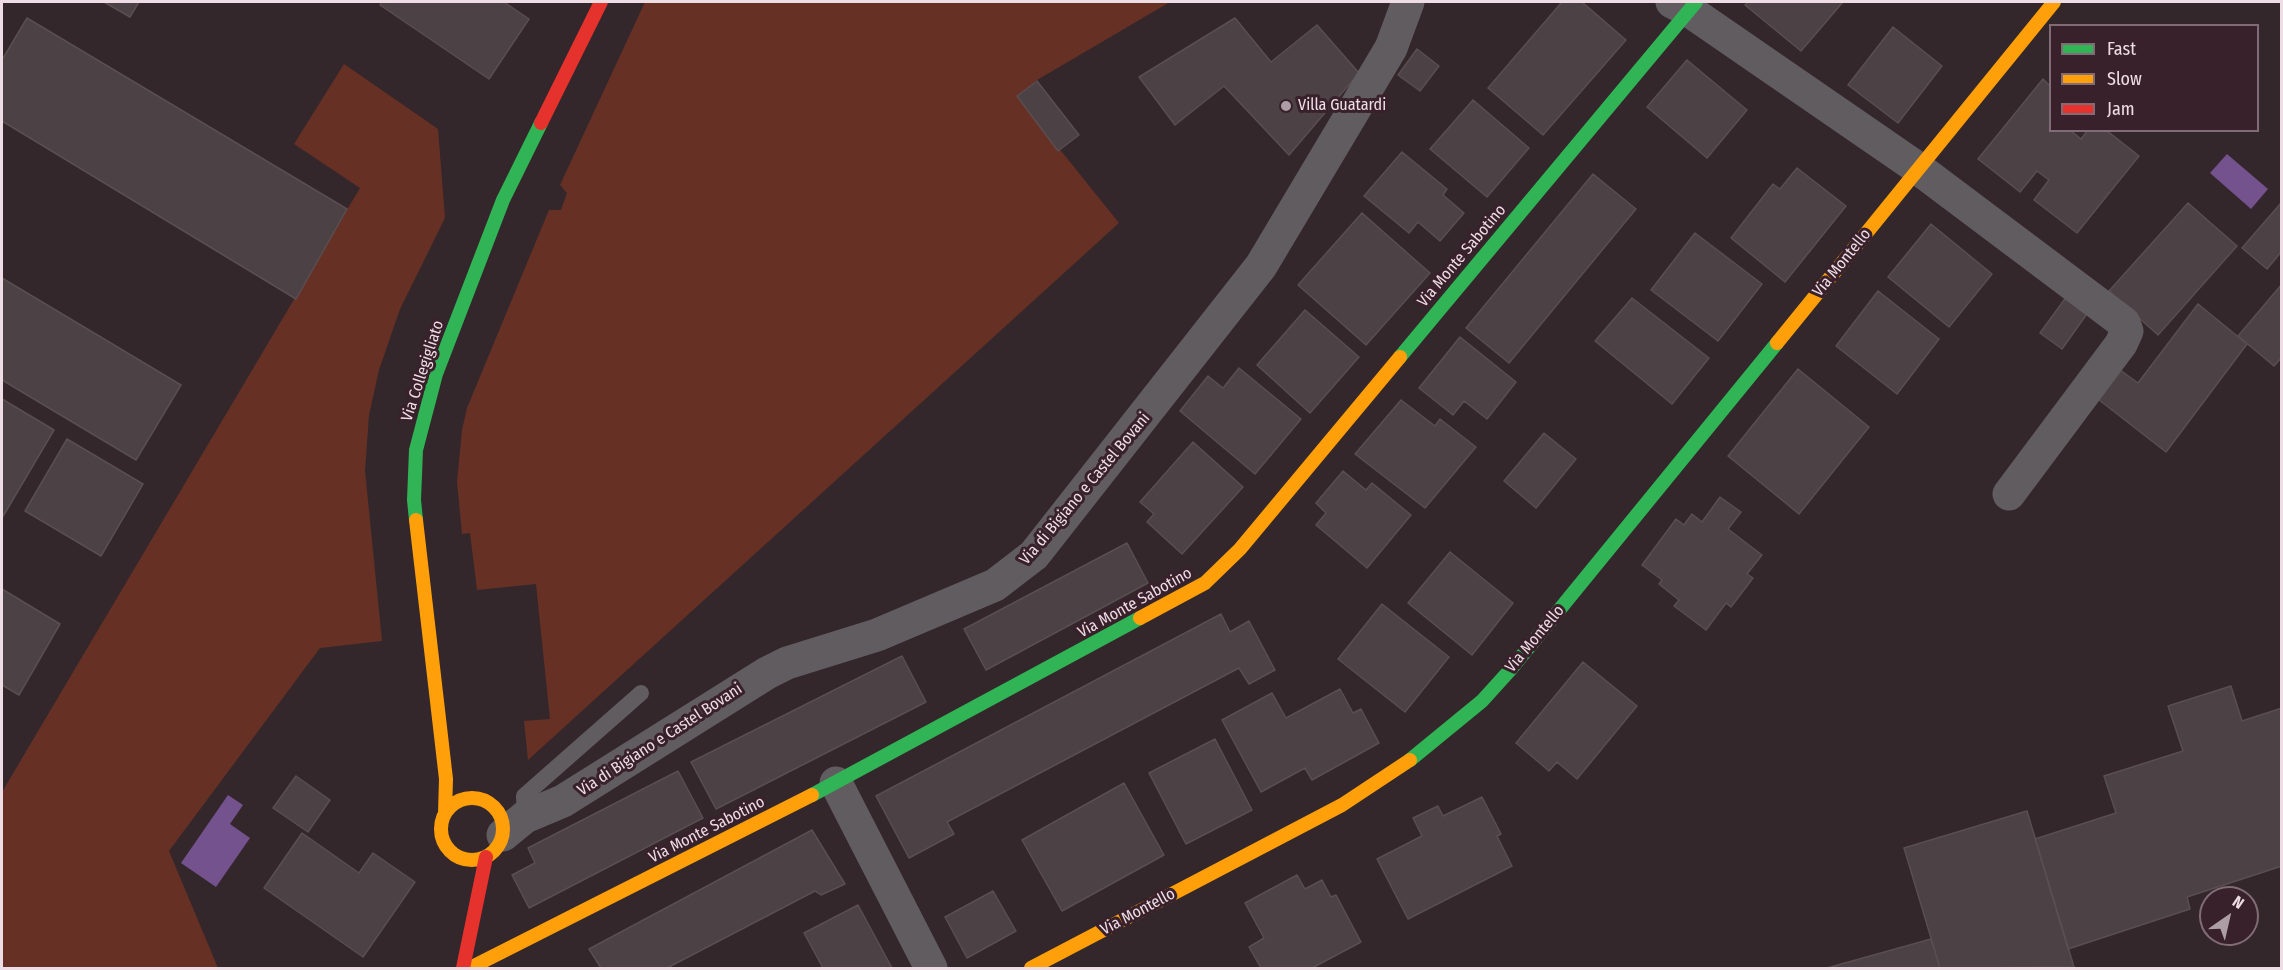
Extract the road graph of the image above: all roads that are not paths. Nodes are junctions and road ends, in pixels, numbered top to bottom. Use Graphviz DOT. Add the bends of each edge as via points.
graph roads {
  1 [pos="601,2"];
  2 [pos="1408,2"];
  3 [pos="2055,2"];
  4 [pos="1685,4"];
  5 [pos="1919,169"];
  6 [pos="2009,494"];
  7 [pos="641,693"];
  8 [pos="446,779"];
  9 [pos="836,783"];
  10 [pos="460,800"];
  11 [pos="445,813"];
  12 [pos="504,832"];
  13 [pos="463,969"];
  14 [pos="470,969"];
  15 [pos="931,969"];
  16 [pos="1031,969"];
  1 -- 8 [label="street, Via Collegigliato" via="502,200 436,374 416,450 414,500"];
  2 -- 12 [label="street, Via di Bigiano e Castel Bovani" via="1391,48 1261,266 1034,555 995,585 877,635 766,673 563,801"];
  3 -- 5 [label="street, Via Montello"];
  4 -- 5 [label="street"];
  4 -- 9 [label="street, Via Monte Sabotino" via="1220,569 1189,594"];
  5 -- 6 [label="street" via="2127,327 2121,344"];
  5 -- 16 [label="street, Via Montello" via="1511,669 1465,716 1408,762 1342,805"];
  7 -- 12 [label="lane" via="524,796"];
  8 -- 10 [label="street, Via Collegigliato"];
  8 -- 11 [label="street, Via Collegigliato"];
  9 -- 14 [label="street, Via Monte Sabotino"];
  9 -- 15 [label="street"];
  10 -- 11 [label="street"];
  10 -- 12 [label="street" via="480,799 496,809"];
  11 -- 12 [label="street" via="441,837 458,863 472,861"];
  12 -- 13 [label="street"];
}
